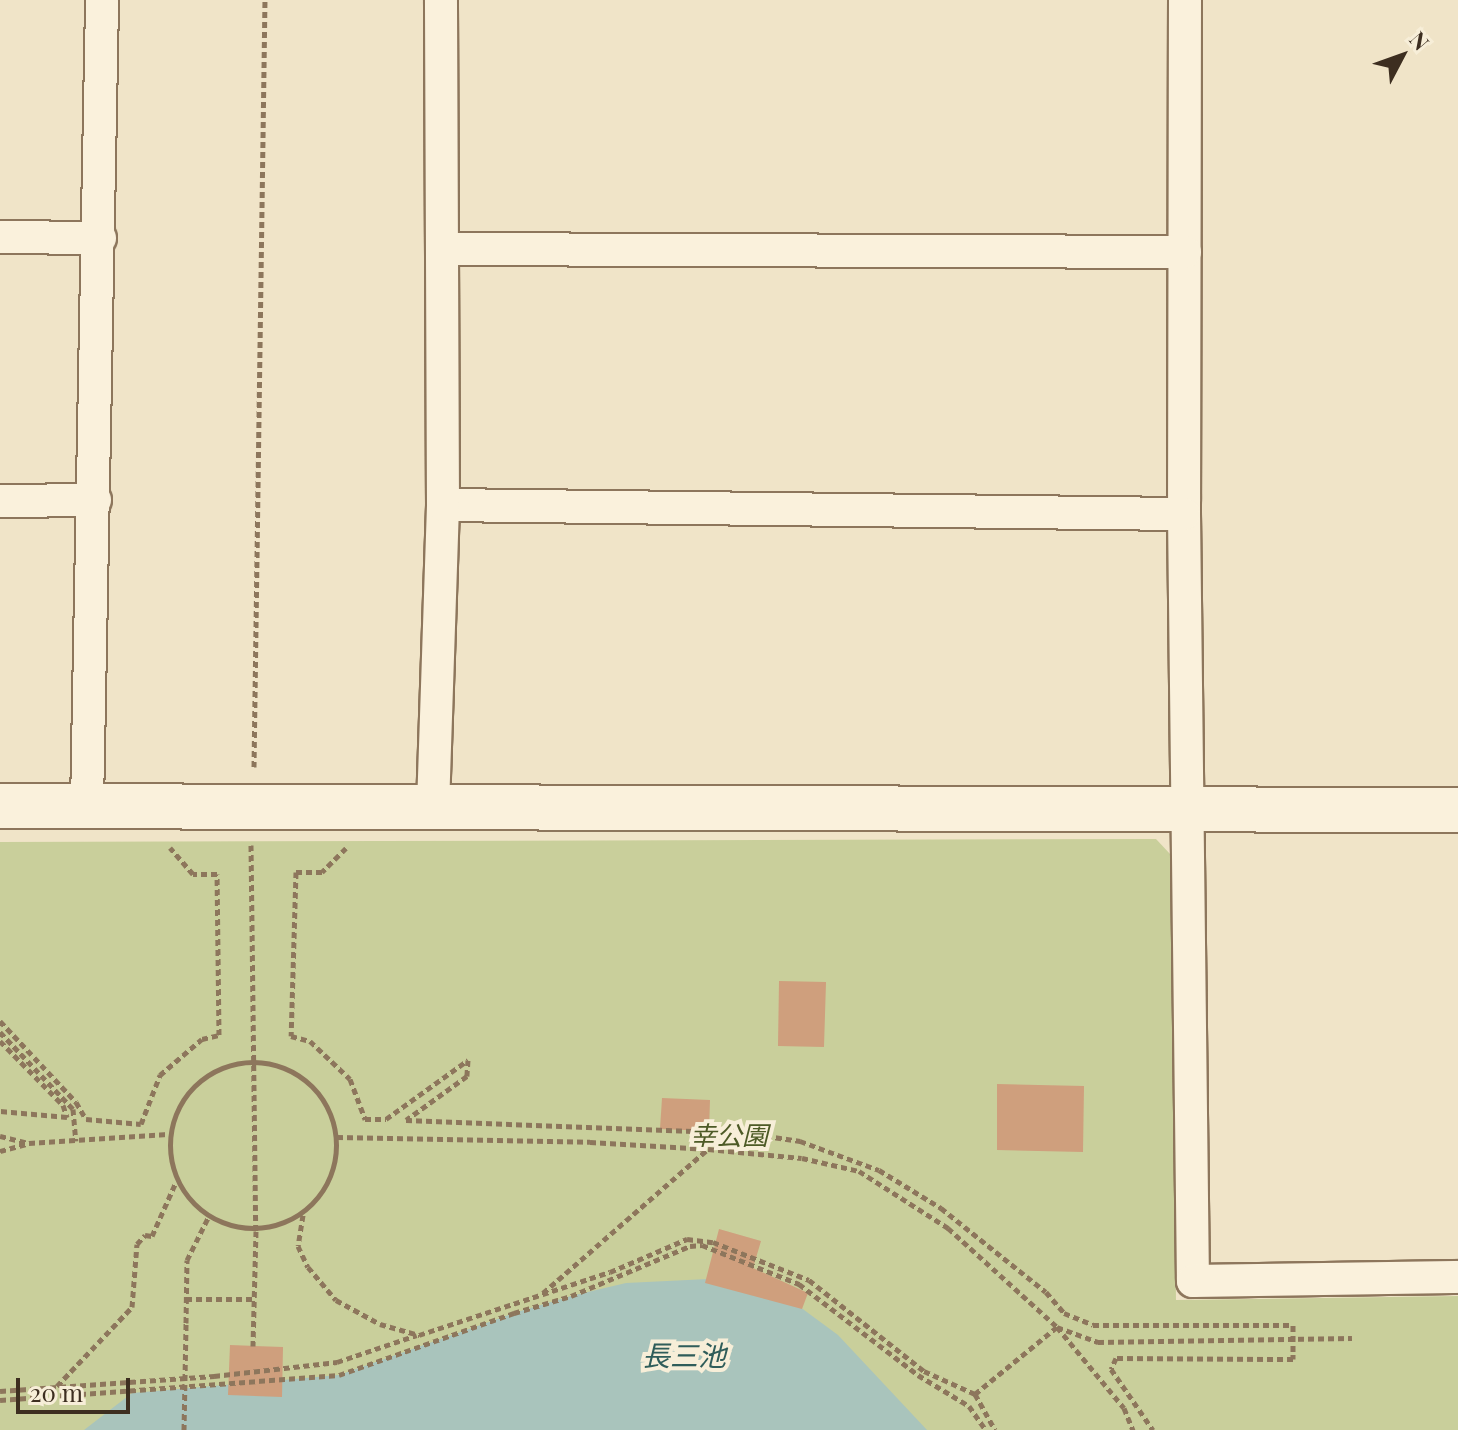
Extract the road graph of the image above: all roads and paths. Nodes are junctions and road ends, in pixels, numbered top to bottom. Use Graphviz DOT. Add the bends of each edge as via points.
graph roads {
  1 [pos="102,0"];
  2 [pos="265,0"];
  3 [pos="441,0"];
  4 [pos="1185,0"];
  5 [pos="0,237"];
  6 [pos="100,238"];
  7 [pos="442,249"];
  8 [pos="1185,252"];
  9 [pos="95,500"];
  10 [pos="0,501"];
  11 [pos="443,505"];
  12 [pos="1184,514"];
  13 [pos="0,806"];
  14 [pos="87,806"];
  15 [pos="433,807"];
  16 [pos="1190,808"];
  17 [pos="1458,810"];
  18 [pos="252,831"];
  19 [pos="338,841"];
  20 [pos="181,843"];
  21 [pos="0,1021"];
  22 [pos="0,1032"];
  23 [pos="0,1041"];
  24 [pos="254,1060"];
  25 [pos="0,1111"];
  26 [pos="168,1134"];
  27 [pos="0,1136"];
  28 [pos="337,1137"];
  29 [pos="76,1141"];
  30 [pos="29,1143"];
  31 [pos="708,1149"];
  32 [pos="0,1151"];
  33 [pos="176,1182"];
  34 [pos="303,1215"];
  35 [pos="208,1218"];
  36 [pos="256,1231"];
  37 [pos="1458,1277"];
  38 [pos="541,1295"];
  39 [pos="186,1299"];
  40 [pos="255,1299"];
  41 [pos="1057,1327"];
  42 [pos="419,1335"];
  43 [pos="1352,1338"];
  44 [pos="253,1346"];
  45 [pos="56,1387"];
  46 [pos="0,1391"];
  47 [pos="975,1394"];
  48 [pos="0,1400"];
  49 [pos="184,1430"];
  50 [pos="986,1430"];
  51 [pos="995,1430"];
  52 [pos="1133,1430"];
  53 [pos="1153,1430"];
  1 -- 6 [label="street"];
  2 -- 18 [label="path"];
  3 -- 7 [label="street"];
  4 -- 8 [label="street"];
  5 -- 6 [label="street"];
  6 -- 9 [label="street"];
  7 -- 8 [label="street"];
  7 -- 11 [label="street"];
  8 -- 12 [label="street"];
  9 -- 10 [label="street"];
  9 -- 14 [label="street"];
  11 -- 12 [label="street"];
  11 -- 15 [label="street"];
  12 -- 16 [label="street"];
  13 -- 14 [label="street"];
  14 -- 18 [label="street"];
  15 -- 16 [label="street"];
  15 -- 18 [label="street"];
  16 -- 17 [label="street"];
  16 -- 37 [label="street" via="1193,1281"];
  18 -- 24 [label="path"];
  19 -- 53 [label="path" via="354,840 322,872 296,872 291,1036 310,1041 350,1079 365,1119 386,1119 468,1060 467,1076 406,1120 746,1133 800,1141 879,1170 941,1208 1046,1292 1064,1313 1093,1325 1293,1325 1293,1359 1116,1358 1111,1369"];
  20 -- 21 [label="path" via="165,843 193,874 217,874 219,1035 202,1039 160,1075 141,1124 86,1119"];
  22 -- 29 [label="path" via="73,1109"];
  23 -- 25 [label="path" via="63,1105 67,1117"];
  24 -- 26 [label="path" via="214,1069 183,1096"];
  24 -- 28 [label="path" via="293,1071 324,1098"];
  24 -- 36 [label="path"];
  26 -- 29 [label="path"];
  26 -- 33 [label="path"];
  27 -- 30 [label="path"];
  28 -- 31 [label="path"];
  28 -- 34 [label="path" via="330,1181"];
  29 -- 30 [label="path"];
  30 -- 32 [label="path"];
  31 -- 38 [label="path"];
  31 -- 41 [label="path" via="802,1158 859,1171 948,1228"];
  33 -- 35 [label="path"];
  33 -- 45 [label="path" via="152,1236 145,1235 137,1244 132,1307"];
  34 -- 36 [label="path"];
  34 -- 42 [label="path" via="298,1246 336,1300 380,1324"];
  35 -- 36 [label="path"];
  35 -- 39 [label="path" via="187,1260"];
  36 -- 40 [label="path"];
  38 -- 42 [label="path"];
  38 -- 47 [label="path" via="687,1239 713,1242 809,1280 924,1371"];
  39 -- 40 [label="path"];
  39 -- 49 [label="path, bridge"];
  40 -- 44 [label="path"];
  41 -- 43 [label="path" via="1098,1342"];
  41 -- 47 [label="path"];
  41 -- 52 [label="path" via="1124,1408"];
  42 -- 45 [label="path" via="337,1362"];
  45 -- 46 [label="path"];
  47 -- 51 [label="path"];
  48 -- 50 [label="path" via="339,1375 702,1245 799,1284 918,1375 969,1406"];
}
